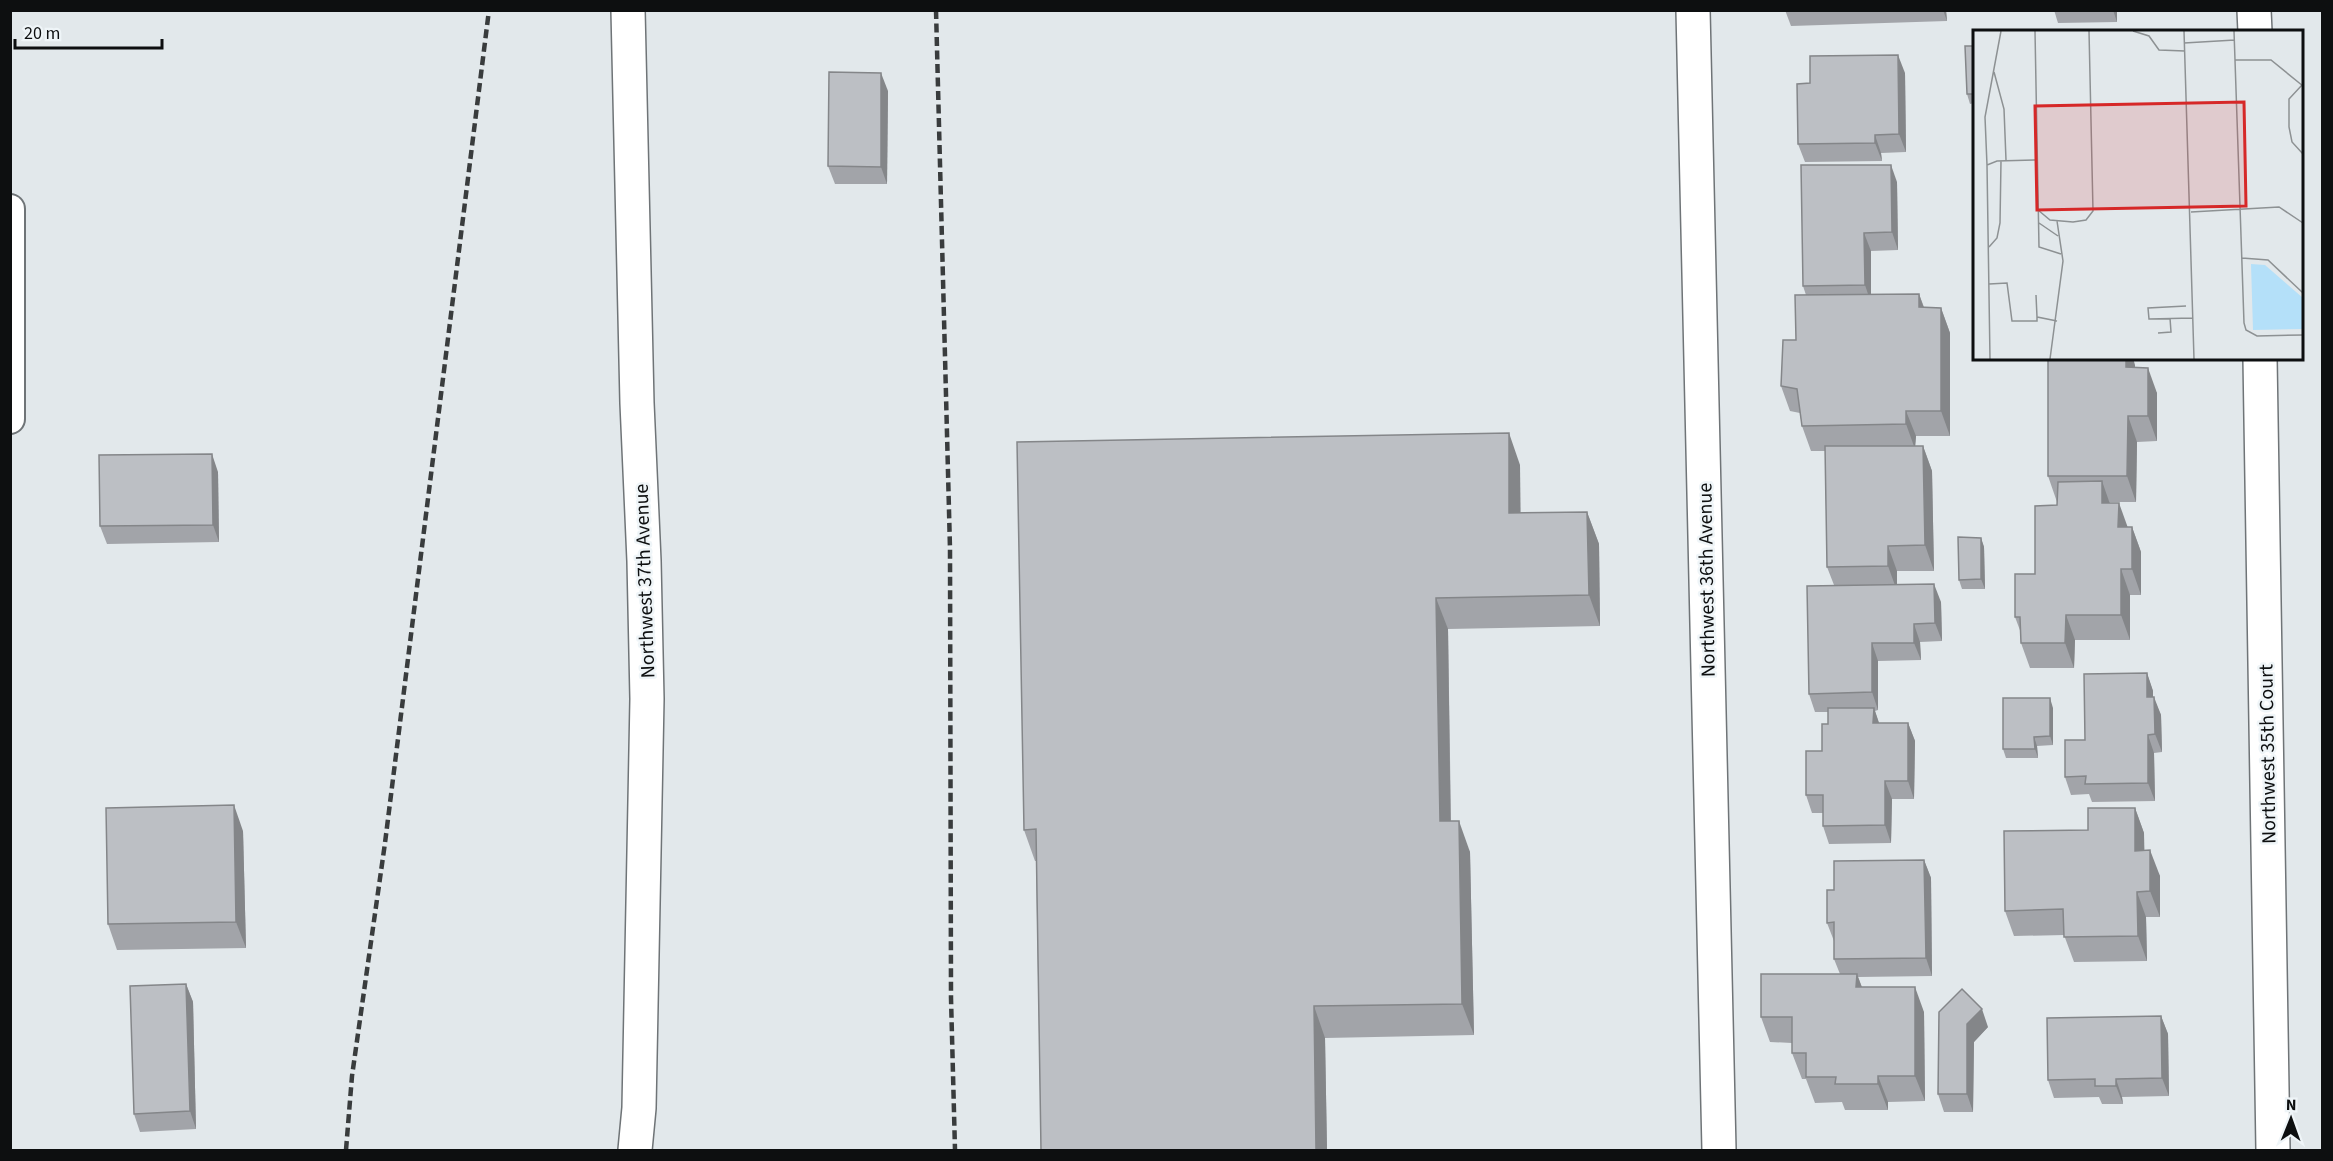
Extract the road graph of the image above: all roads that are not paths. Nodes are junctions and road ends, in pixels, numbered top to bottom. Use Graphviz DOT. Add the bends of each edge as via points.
graph roads {
  1 [pos="628,10"];
  2 [pos="1693,10"];
  3 [pos="2254,10"];
  4 [pos="2254,30"];
  5 [pos="10,209"];
  6 [pos="2260,360"];
  7 [pos="10,419"];
  8 [pos="635,1150"];
  9 [pos="1719,1150"];
  10 [pos="2273,1150"];
  1 -- 8 [label="street, Northwest 37th Avenue" via="647,699"];
  2 -- 9 [label="street, Northwest 36th Avenue"];
  3 -- 4 [label="street"];
  5 -- 7 [label="lane"];
  6 -- 10 [label="street, Northwest 35th Court"];
}
